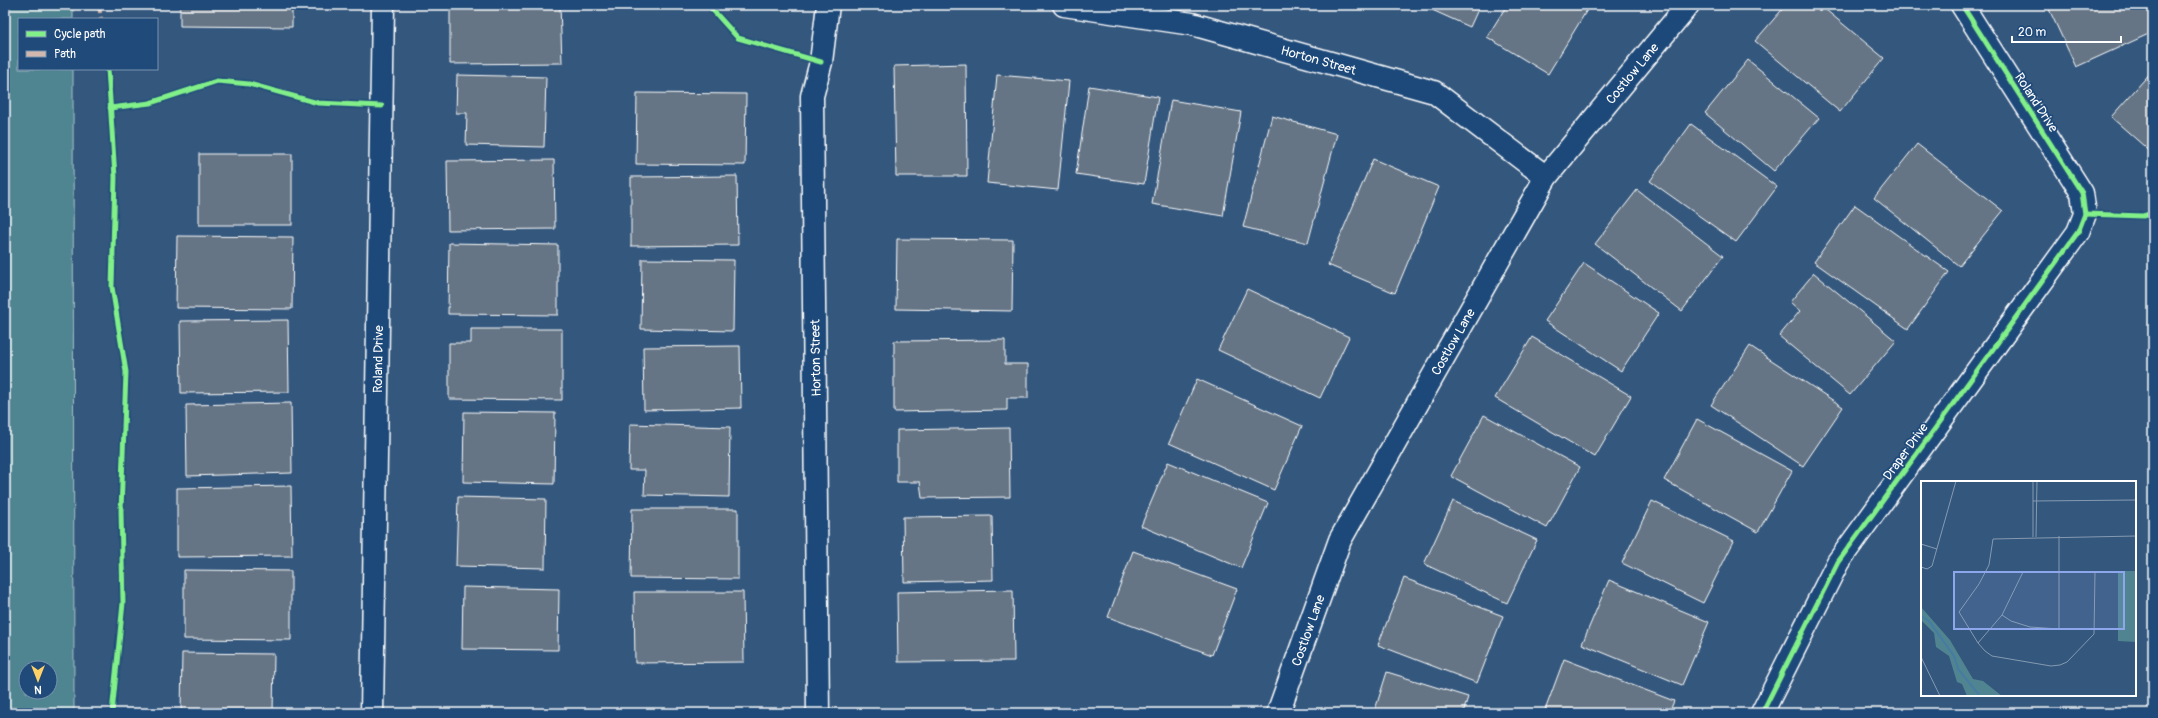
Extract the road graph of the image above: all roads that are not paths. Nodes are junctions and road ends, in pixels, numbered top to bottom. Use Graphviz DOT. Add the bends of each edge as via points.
graph roads {
  1 [pos="383,5"];
  2 [pos="828,5"];
  3 [pos="1064,5"];
  4 [pos="1688,5"];
  5 [pos="1962,5"];
  6 [pos="1546,177"];
  7 [pos="2085,214"];
  8 [pos="372,713"];
  9 [pos="818,713"];
  10 [pos="1278,713"];
  11 [pos="1762,713"];
  1 -- 8 [label="street, Roland Drive"];
  2 -- 9 [label="street, Horton Street" via="821,62 812,96"];
  3 -- 6 [label="street, Horton Street" via="1192,24 1434,92"];
  4 -- 6 [label="street, Costlow Lane"];
  5 -- 7 [label="street, Roland Drive" via="2082,193"];
  6 -- 10 [label="street, Costlow Lane" via="1340,540"];
  7 -- 11 [label="street, Draper Drive" via="2078,232 1838,562"];
}
